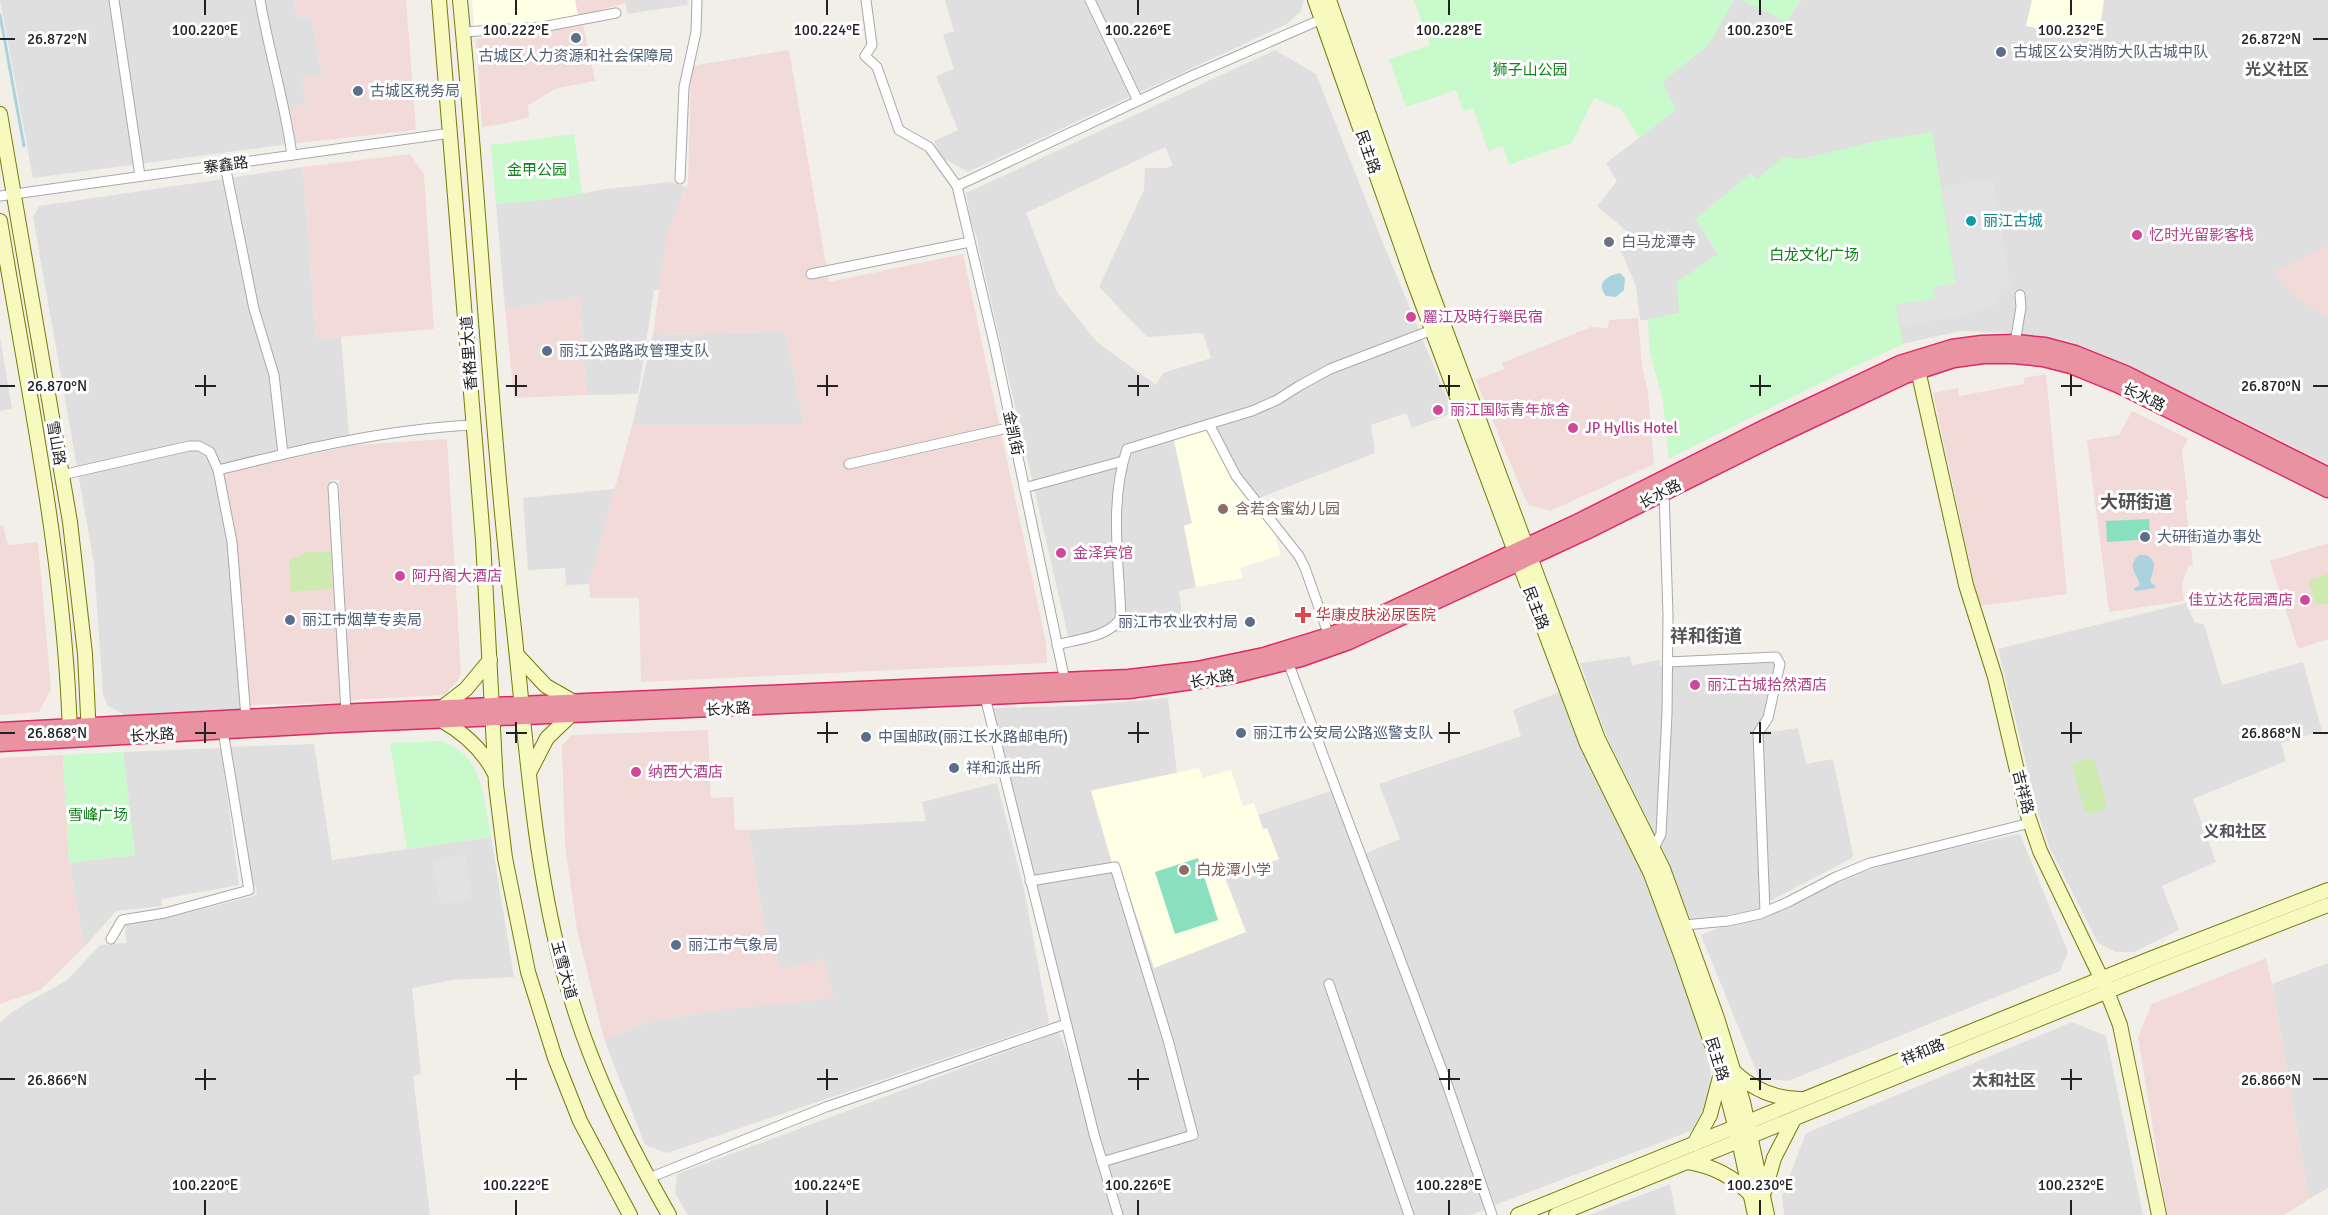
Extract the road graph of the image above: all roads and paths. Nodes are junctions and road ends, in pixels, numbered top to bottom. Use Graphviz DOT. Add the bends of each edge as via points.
graph roads {
  1 [pos="114,0"];
  2 [pos="260,0"];
  3 [pos="439,0"];
  4 [pos="460,0"];
  5 [pos="696,0"];
  6 [pos="866,0"];
  7 [pos="1090,0"];
  8 [pos="1315,0"];
  9 [pos="1329,0"];
  10 [pos="616,14"];
  11 [pos="1322,19"];
  12 [pos="463,32"];
  13 [pos="1138,101"];
  14 [pos="0,114"];
  15 [pos="451,133"];
  16 [pos="292,155"];
  17 [pos="225,165"];
  18 [pos="140,176"];
  19 [pos="680,179"];
  20 [pos="957,186"];
  21 [pos="15,194"];
  22 [pos="0,196"];
  23 [pos="0,220"];
  24 [pos="970,242"];
  25 [pos="2,244"];
  26 [pos="3,262"];
  27 [pos="812,274"];
  28 [pos="2020,295"];
  29 [pos="1432,330"];
  30 [pos="2015,343"];
  31 [pos="1917,363"];
  32 [pos="1209,424"];
  33 [pos="474,425"];
  34 [pos="1012,427"];
  35 [pos="283,454"];
  36 [pos="1123,461"];
  37 [pos="849,464"];
  38 [pos="218,470"];
  39 [pos="62,475"];
  40 [pos="2328,476"];
  41 [pos="333,488"];
  42 [pos="1024,488"];
  43 [pos="2328,489"];
  44 [pos="1664,492"];
  45 [pos="1522,555"];
  46 [pos="1329,636"];
  47 [pos="1057,645"];
  48 [pos="517,655"];
  49 [pos="490,660"];
  50 [pos="1288,662"];
  51 [pos="1668,662"];
  52 [pos="1065,681"];
  53 [pos="986,697"];
  54 [pos="574,709"];
  55 [pos="523,711"];
  56 [pos="346,712"];
  57 [pos="493,712"];
  58 [pos="440,715"];
  59 [pos="246,718"];
  60 [pos="0,731"];
  61 [pos="223,731"];
  62 [pos="89,732"];
  63 [pos="70,734"];
  64 [pos="0,743"];
  65 [pos="530,773"];
  66 [pos="496,775"];
  67 [pos="2031,823"];
  68 [pos="1653,850"];
  69 [pos="1030,881"];
  70 [pos="2328,890"];
  71 [pos="2328,905"];
  72 [pos="1765,911"];
  73 [pos="1684,925"];
  74 [pos="111,939"];
  75 [pos="1329,984"];
  76 [pos="2105,985"];
  77 [pos="1066,1024"];
  78 [pos="1727,1071"];
  79 [pos="1805,1100"];
  80 [pos="1794,1119"];
  81 [pos="1744,1132"];
  82 [pos="1694,1144"];
  83 [pos="1102,1162"];
  84 [pos="1688,1162"];
  85 [pos="649,1178"];
  86 [pos="1758,1195"];
  87 [pos="630,1215"];
  88 [pos="669,1215"];
  89 [pos="1118,1215"];
  90 [pos="1409,1215"];
  91 [pos="1492,1215"];
  92 [pos="1518,1215"];
  93 [pos="1556,1215"];
  94 [pos="1755,1215"];
  95 [pos="1767,1215"];
  96 [pos="2159,1215"];
  1 -- 18 [label="street"];
  2 -- 16 [label="street"];
  3 -- 15 [label="main road, 香格里大道"];
  4 -- 12 [label="main road, 香格里大道"];
  5 -- 19 [label="street" via="696,32 684,87"];
  6 -- 20 [label="street" via="872,45 865,56 877,67 899,130 929,147"];
  7 -- 13 [label="street"];
  8 -- 11 [label="main road, 民主路"];
  9 -- 45 [label="main road, 民主路"];
  10 -- 12 [label="street" via="542,27"];
  11 -- 13 [label="street"];
  11 -- 29 [label="main road, 民主路"];
  12 -- 48 [label="main road, 香格里大道"];
  13 -- 20 [label="street"];
  14 -- 21 [label="main road, 雪山路"];
  15 -- 16 [label="street, 寨鑫路"];
  15 -- 33 [label="main road, 香格里大道"];
  16 -- 17 [label="street, 寨鑫路"];
  17 -- 18 [label="street, 寨鑫路"];
  17 -- 35 [label="street" via="254,309 274,375"];
  18 -- 21 [label="street, 寨鑫路"];
  20 -- 24 [label="street, 金凯街"];
  21 -- 22 [label="street, 寨鑫路"];
  21 -- 39 [label="main road, 雪山路"];
  23 -- 25 [label="main road, 雪山路"];
  24 -- 27 [label="street"];
  24 -- 34 [label="street, 金凯街"];
  25 -- 26 [label="main road, 雪山路"];
  26 -- 63 [label="main road, 雪山路" via="55,549"];
  28 -- 30 [label="street"];
  29 -- 32 [label="street" via="1330,369 1264,406"];
  29 -- 45 [label="main road, 民主路"];
  30 -- 31 [label="highway, 长水路" via="1952,348"];
  30 -- 40 [label="highway, 长水路" via="2060,350 2125,374"];
  31 -- 43 [label="highway, 长水路" via="1987,355 2057,361 2120,385"];
  31 -- 44 [label="highway, 长水路"];
  31 -- 45 [label="highway, 长水路" via="1767,427"];
  31 -- 67 [label="main road, 吉祥路" via="1966,585 1995,677"];
  32 -- 36 [label="street" via="1127,450"];
  32 -- 46 [label="street" via="1236,476 1299,556"];
  33 -- 35 [label="street" via="435,426 341,440"];
  33 -- 49 [label="main road, 香格里大道"];
  34 -- 37 [label="street"];
  34 -- 42 [label="street, 金凯街"];
  35 -- 38 [label="street"];
  36 -- 42 [label="street"];
  36 -- 47 [label="street" via="1116,510 1121,617 1107,631"];
  38 -- 39 [label="street" via="210,452 194,445"];
  38 -- 59 [label="street" via="235,563"];
  39 -- 62 [label="main road, 雪山路" via="81,609"];
  41 -- 56 [label="street"];
  42 -- 47 [label="street, 金凯街"];
  44 -- 45 [label="highway, 长水路"];
  44 -- 51 [label="street"];
  45 -- 46 [label="highway, 长水路"];
  45 -- 50 [label="highway, 长水路" via="1373,631"];
  45 -- 68 [label="main road, 民主路" via="1598,739"];
  45 -- 78 [label="main road, 民主路" via="1587,744 1651,874"];
  46 -- 52 [label="highway, 长水路" via="1264,656 1197,670"];
  47 -- 52 [label="street, 金凯街"];
  48 -- 54 [label="main road"];
  48 -- 55 [label="main road, 香格里大道"];
  49 -- 57 [label="main road, 香格里大道"];
  49 -- 58 [label="main road"];
  50 -- 53 [label="highway, 长水路" via="1164,687"];
  50 -- 91 [label="street" via="1445,1078"];
  51 -- 68 [label="street" via="1660,834"];
  51 -- 72 [label="street" via="1776,657 1780,664 1768,718 1758,733"];
  52 -- 54 [label="highway, 长水路"];
  53 -- 54 [label="highway, 长水路"];
  53 -- 69 [label="street"];
  54 -- 55 [label="highway, 长水路"];
  54 -- 65 [label="main road" via="537,754"];
  55 -- 57 [label="highway, 长水路"];
  55 -- 65 [label="main road, 玉雪大道"];
  56 -- 58 [label="highway, 长水路"];
  56 -- 59 [label="highway, 长水路"];
  57 -- 58 [label="highway, 长水路"];
  57 -- 66 [label="main road"];
  58 -- 61 [label="highway, 长水路"];
  58 -- 66 [label="main road" via="485,756"];
  59 -- 62 [label="highway, 长水路"];
  60 -- 63 [label="highway, 长水路"];
  61 -- 62 [label="highway, 长水路"];
  61 -- 74 [label="street" via="249,890 165,914 123,920"];
  62 -- 63 [label="highway, 长水路"];
  63 -- 64 [label="highway, 长水路"];
  65 -- 85 [label="main road, 玉雪大道" via="545,889 566,982 611,1107"];
  66 -- 87 [label="main road" via="511,895 536,1001 580,1121"];
  67 -- 72 [label="street" via="1870,863"];
  67 -- 76 [label="main road, 吉祥路" via="2040,850"];
  68 -- 73 [label="main road, 民主路"];
  69 -- 77 [label="street"];
  69 -- 83 [label="street" via="1115,867 1193,1135"];
  70 -- 76 [label="main road, 祥和路"];
  71 -- 76 [label="main road, 祥和路"];
  72 -- 73 [label="street" via="1728,921"];
  73 -- 78 [label="main road, 民主路" via="1718,1018"];
  75 -- 90 [label="street"];
  76 -- 79 [label="main road, 祥和路"];
  76 -- 80 [label="main road, 祥和路"];
  76 -- 96 [label="main road, 吉祥路" via="2120,1025"];
  77 -- 83 [label="street"];
  77 -- 85 [label="street" via="826,1107"];
  78 -- 79 [label="main road" via="1762,1092"];
  78 -- 81 [label="main road, 民主路"];
  78 -- 82 [label="main road" via="1706,1125"];
  79 -- 81 [label="main road, 祥和路"];
  80 -- 81 [label="main road, 祥和路"];
  80 -- 86 [label="main road"];
  81 -- 82 [label="main road, 祥和路"];
  81 -- 84 [label="main road, 祥和路"];
  81 -- 86 [label="main road, 民主路"];
  82 -- 92 [label="main road, 祥和路"];
  83 -- 89 [label="street"];
  84 -- 86 [label="main road" via="1723,1173"];
  84 -- 93 [label="main road, 祥和路"];
  85 -- 88 [label="main road, 玉雪大道"];
  86 -- 94 [label="main road, 民主路"];
  86 -- 95 [label="main road, 民主路"];
}
